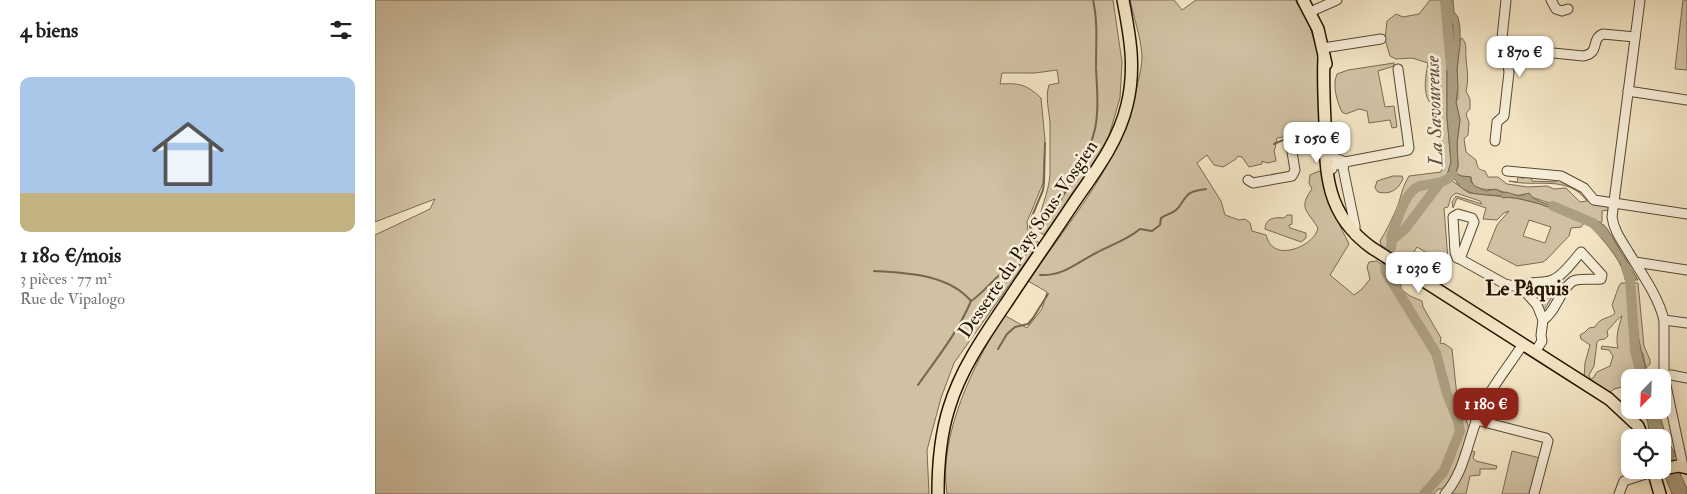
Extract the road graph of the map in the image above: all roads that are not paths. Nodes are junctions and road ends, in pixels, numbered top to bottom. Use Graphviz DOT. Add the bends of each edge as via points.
graph roads {
  1 [pos="1123,0"];
  2 [pos="1303,0"];
  3 [pos="1337,0"];
  4 [pos="1551,0"];
  5 [pos="1640,0"];
  6 [pos="1506,5"];
  7 [pos="1569,9"];
  8 [pos="1310,12"];
  9 [pos="1635,37"];
  10 [pos="1381,39"];
  11 [pos="1505,48"];
  12 [pos="1324,53"];
  13 [pos="1397,69"];
  14 [pos="1628,91"];
  15 [pos="1687,100"];
  16 [pos="1495,142"];
  17 [pos="1330,154"];
  18 [pos="1345,162"];
  19 [pos="1507,171"];
  20 [pos="1248,180"];
  21 [pos="1333,196"];
  22 [pos="1613,203"];
  23 [pos="1687,214"];
  24 [pos="1355,235"];
  25 [pos="1460,258"];
  26 [pos="1635,262"];
  27 [pos="1687,270"];
  28 [pos="1558,276"];
  29 [pos="1568,286"];
  30 [pos="1522,288"];
  31 [pos="1543,320"];
  32 [pos="1664,320"];
  33 [pos="1687,323"];
  34 [pos="1523,344"];
  35 [pos="1535,352"];
  36 [pos="1664,369"];
  37 [pos="1671,375"];
  38 [pos="1687,378"];
  39 [pos="1671,410"];
  40 [pos="1477,420"];
  41 [pos="1632,422"];
  42 [pos="1635,429"];
  43 [pos="1639,429"];
  44 [pos="1683,467"];
  45 [pos="1630,479"];
  46 [pos="1655,479"];
  47 [pos="1657,479"];
  48 [pos="938,494"];
  49 [pos="1445,494"];
  50 [pos="1534,494"];
  51 [pos="1619,494"];
  52 [pos="1655,494"];
  53 [pos="1660,494"];
  1 -- 48 [label="main road, Desserte du Pays Sous-Vosgien" via="1132,72 1119,130 1102,161 985,334 961,376 943,429"];
  2 -- 8 [label="main road"];
  3 -- 8 [label="street"];
  4 -- 7 [label="street" via="1556,9"];
  5 -- 9 [label="street"];
  6 -- 11 [label="street" via="1502,38"];
  8 -- 12 [label="main road"];
  9 -- 11 [label="street" via="1600,35 1593,52 1583,56"];
  9 -- 14 [label="street"];
  10 -- 12 [label="street"];
  11 -- 16 [label="street" via="1508,78 1504,116 1497,122"];
  12 -- 17 [label="main road"];
  12 -- 17 [label="main road" via="1331,94"];
  13 -- 18 [label="street" via="1408,150"];
  14 -- 15 [label="street"];
  14 -- 22 [label="street"];
  17 -- 18 [label="street"];
  17 -- 20 [label="street" via="1309,137 1291,146 1295,170 1292,176 1253,183"];
  17 -- 21 [label="main road"];
  17 -- 21 [label="main road" via="1325,159"];
  18 -- 24 [label="street" via="1343,168"];
  19 -- 22 [label="street" via="1557,175 1584,188 1592,199"];
  21 -- 24 [label="main road" via="1347,226"];
  22 -- 23 [label="street"];
  22 -- 26 [label="street" via="1613,225"];
  24 -- 34 [label="main road"];
  25 -- 30 [label="street" via="1505,284"];
  26 -- 27 [label="street"];
  26 -- 32 [label="street" via="1657,300"];
  28 -- 29 [label="street"];
  28 -- 29 [label="street" via="1581,252 1602,275 1601,280 1575,280"];
  28 -- 30 [label="street" via="1552,281"];
  29 -- 31 [label="street"];
  30 -- 31 [label="street" via="1537,304"];
  31 -- 35 [label="street" via="1542,341"];
  32 -- 33 [label="street"];
  32 -- 36 [label="street"];
  34 -- 35 [label="main road"];
  34 -- 40 [label="street"];
  35 -- 41 [label="main road" via="1609,399"];
  37 -- 38 [label="street"];
  39 -- 44 [label="street"];
  40 -- 49 [label="street" via="1460,470"];
  40 -- 50 [label="street" via="1546,438 1548,441"];
  41 -- 42 [label="main road"];
  41 -- 43 [label="main road"];
  45 -- 51 [label="street" via="1624,481"];
  46 -- 52 [label="main road"];
  47 -- 53 [label="main road"];
}
